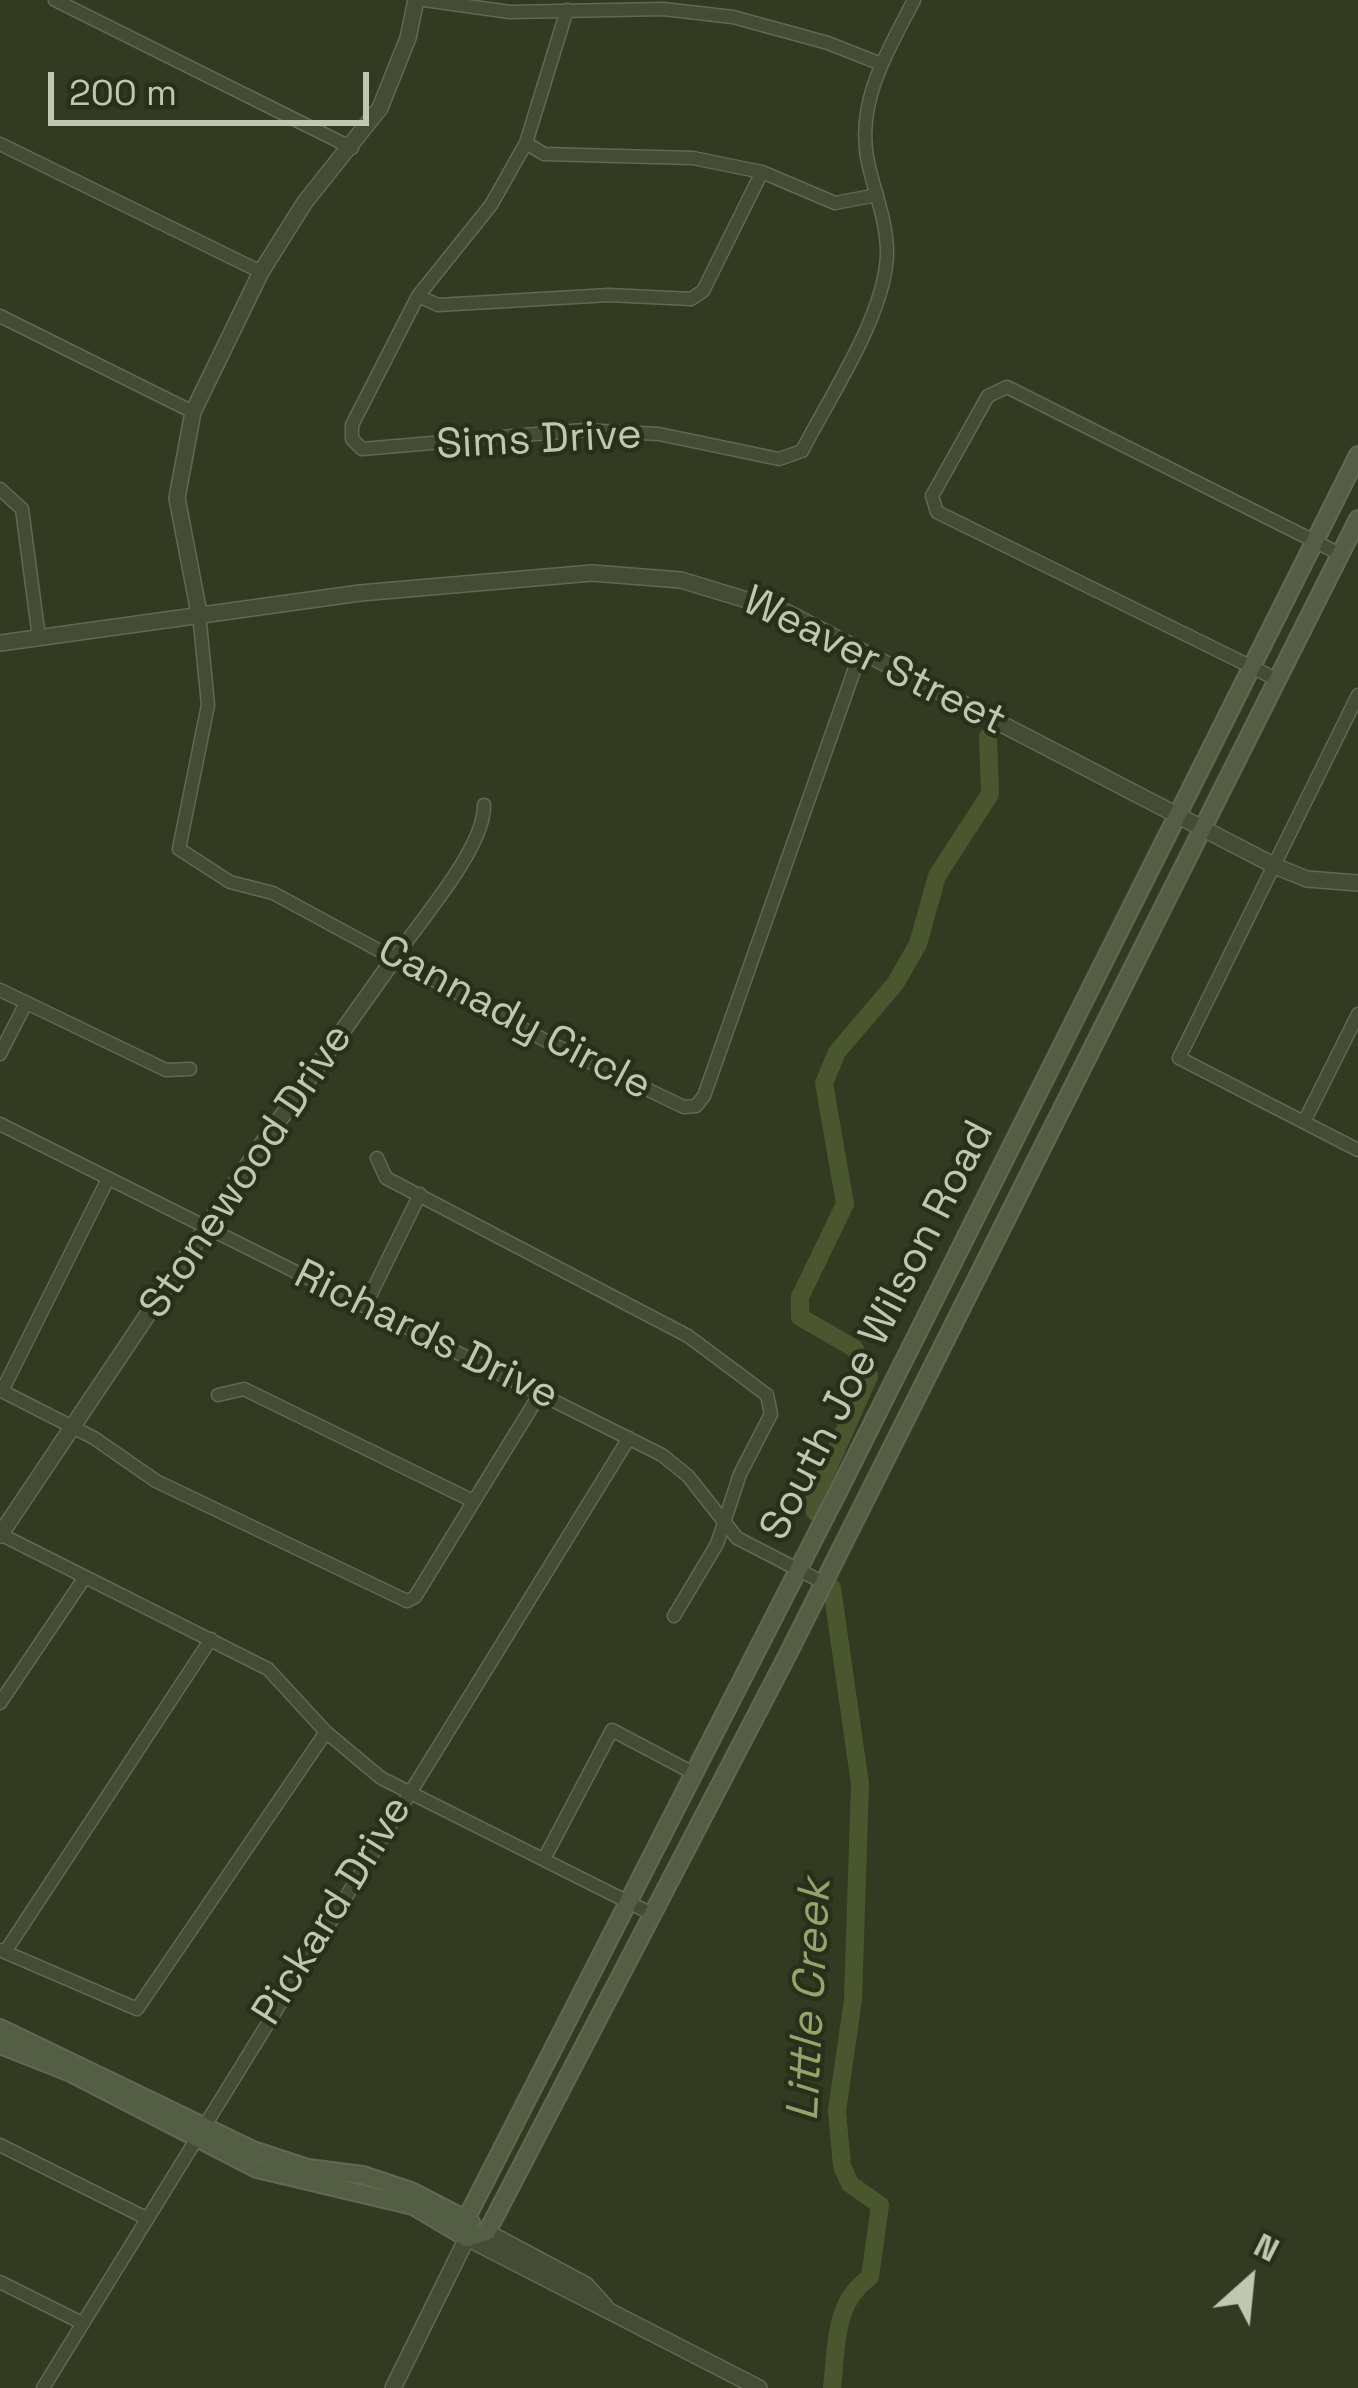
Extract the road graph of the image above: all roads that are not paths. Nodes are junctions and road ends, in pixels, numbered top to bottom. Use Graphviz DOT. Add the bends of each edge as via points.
graph roads {
  1 [pos="55,0"];
  2 [pos="420,0"];
  3 [pos="914,0"];
  4 [pos="567,10"];
  5 [pos="881,64"];
  6 [pos="526,143"];
  7 [pos="0,145"];
  8 [pos="352,148"];
  9 [pos="762,172"];
  10 [pos="877,195"];
  11 [pos="261,272"];
  12 [pos="418,296"];
  13 [pos="0,316"];
  14 [pos="193,412"];
  15 [pos="1358,455"];
  16 [pos="0,490"];
  17 [pos="1358,519"];
  18 [pos="1315,542"];
  19 [pos="1340,554"];
  20 [pos="199,613"];
  21 [pos="39,638"];
  22 [pos="0,643"];
  23 [pos="861,651"];
  24 [pos="1252,667"];
  25 [pos="1276,679"];
  26 [pos="1358,695"];
  27 [pos="484,805"];
  28 [pos="1179,812"];
  29 [pos="1203,825"];
  30 [pos="1277,867"];
  31 [pos="1358,883"];
  32 [pos="396,956"];
  33 [pos="0,990"];
  34 [pos="26,1003"];
  35 [pos="1358,1014"];
  36 [pos="0,1054"];
  37 [pos="190,1069"];
  38 [pos="1304,1122"];
  39 [pos="0,1124"];
  40 [pos="1358,1150"];
  41 [pos="377,1159"];
  42 [pos="108,1178"];
  43 [pos="420,1194"];
  44 [pos="207,1229"];
  45 [pos="365,1306"];
  46 [pos="1,1390"];
  47 [pos="541,1392"];
  48 [pos="218,1395"];
  49 [pos="74,1427"];
  50 [pos="628,1438"];
  51 [pos="473,1501"];
  52 [pos="725,1522"];
  53 [pos="0,1534"];
  54 [pos="798,1570"];
  55 [pos="85,1577"];
  56 [pos="824,1583"];
  57 [pos="674,1616"];
  58 [pos="211,1639"];
  59 [pos="0,1703"];
  60 [pos="326,1732"];
  61 [pos="695,1774"];
  62 [pos="408,1791"];
  63 [pos="544,1859"];
  64 [pos="629,1902"];
  65 [pos="654,1916"];
  66 [pos="3,1951"];
  67 [pos="0,2028"];
  68 [pos="0,2044"];
  69 [pos="198,2130"];
  70 [pos="0,2146"];
  71 [pos="146,2218"];
  72 [pos="466,2228"];
  73 [pos="487,2232"];
  74 [pos="0,2282"];
  75 [pos="611,2312"];
  76 [pos="80,2322"];
  77 [pos="43,2388"];
  78 [pos="393,2388"];
  79 [pos="760,2388"];
  1 -- 8 [label="street"];
  2 -- 4 [label="street"];
  2 -- 8 [label="street" via="380,108"];
  3 -- 5 [label="street, Sims Drive"];
  4 -- 5 [label="street" via="733,17"];
  4 -- 6 [label="street, Sims Drive"];
  5 -- 10 [label="street, Sims Drive" via="865,125"];
  6 -- 9 [label="street" via="544,154 693,158"];
  6 -- 12 [label="street, Sims Drive" via="491,206"];
  7 -- 11 [label="street"];
  8 -- 11 [label="street"];
  9 -- 10 [label="street" via="835,203"];
  9 -- 12 [label="street" via="703,291 691,299 438,305"];
  10 -- 12 [label="street, Sims Drive" via="887,258 879,298 802,451 788,459 659,434 583,430 362,449 352,425"];
  11 -- 14 [label="street"];
  13 -- 14 [label="street"];
  14 -- 20 [label="street" via="177,498"];
  15 -- 18 [label="main road, South Joe Wilson Road"];
  16 -- 21 [label="street" via="22,509"];
  17 -- 19 [label="main road, South Joe Wilson Road"];
  18 -- 19 [label="street"];
  18 -- 24 [label="main road, South Joe Wilson Road"];
  18 -- 24 [label="street" via="1007,387 988,396 932,496 937,512"];
  19 -- 25 [label="main road, South Joe Wilson Road"];
  20 -- 21 [label="street, Weaver Street"];
  20 -- 23 [label="street, Weaver Street" via="644,574 742,595"];
  20 -- 32 [label="street, Cannady Circle" via="208,705 179,849 230,882 272,893"];
  21 -- 22 [label="street, Weaver Street"];
  23 -- 28 [label="street, Weaver Street"];
  23 -- 32 [label="street, Cannady Circle" via="695,1106 677,1105 548,1042"];
  24 -- 25 [label="street"];
  24 -- 28 [label="main road, South Joe Wilson Road"];
  25 -- 29 [label="main road, South Joe Wilson Road"];
  26 -- 30 [label="street"];
  27 -- 32 [label="street, Stonewood Drive" via="473,844"];
  28 -- 29 [label="street, Weaver Street"];
  28 -- 54 [label="main road, South Joe Wilson Road"];
  29 -- 30 [label="street, Weaver Street"];
  29 -- 56 [label="main road, South Joe Wilson Road"];
  30 -- 31 [label="street, Weaver Street"];
  30 -- 38 [label="street" via="1179,1058"];
  32 -- 44 [label="street, Stonewood Drive"];
  33 -- 34 [label="street"];
  34 -- 36 [label="street"];
  34 -- 37 [label="street" via="166,1070"];
  35 -- 38 [label="street"];
  38 -- 40 [label="street"];
  39 -- 42 [label="street, Richards Drive"];
  41 -- 43 [label="street" via="386,1178"];
  42 -- 44 [label="street, Richards Drive"];
  42 -- 46 [label="street"];
  43 -- 45 [label="street"];
  43 -- 52 [label="street" via="688,1336 767,1395 771,1414"];
  44 -- 45 [label="street, Richards Drive"];
  44 -- 49 [label="street, Stonewood Drive"];
  45 -- 47 [label="street, Richards Drive"];
  46 -- 49 [label="street"];
  47 -- 50 [label="street, Richards Drive"];
  47 -- 51 [label="street"];
  48 -- 51 [label="street" via="244,1389"];
  49 -- 51 [label="street" via="156,1481 400,1598 415,1597"];
  49 -- 53 [label="street, Stonewood Drive"];
  50 -- 52 [label="street, Richards Drive" via="688,1476"];
  50 -- 62 [label="street, Pickard Drive"];
  52 -- 54 [label="street, Richards Drive" via="737,1538"];
  52 -- 57 [label="street"];
  53 -- 55 [label="street"];
  54 -- 56 [label="street, Richards Drive"];
  54 -- 61 [label="main road, South Joe Wilson Road"];
  55 -- 58 [label="street"];
  55 -- 59 [label="street"];
  56 -- 65 [label="main road, South Joe Wilson Road"];
  58 -- 60 [label="street" via="268,1669"];
  58 -- 66 [label="street"];
  60 -- 62 [label="street"];
  60 -- 66 [label="street" via="137,2009"];
  61 -- 63 [label="street" via="612,1730"];
  61 -- 64 [label="main road, South Joe Wilson Road"];
  62 -- 63 [label="street"];
  62 -- 69 [label="street, Pickard Drive"];
  63 -- 64 [label="street"];
  64 -- 65 [label="street"];
  64 -- 72 [label="main road, South Joe Wilson Road"];
  65 -- 73 [label="main road, South Joe Wilson Road"];
  67 -- 69 [label="main road"];
  68 -- 69 [label="main road"];
  69 -- 71 [label="street, Pickard Drive"];
  69 -- 72 [label="main road" via="257,2169 413,2206"];
  70 -- 71 [label="street"];
  71 -- 76 [label="street, Pickard Drive"];
  72 -- 73 [label="main road"];
  72 -- 75 [label="street"];
  72 -- 78 [label="street, South Joe Wilson Road"];
  73 -- 75 [label="street" via="586,2285"];
  74 -- 76 [label="street"];
  75 -- 79 [label="street"];
  76 -- 77 [label="street, Pickard Drive"];
}
